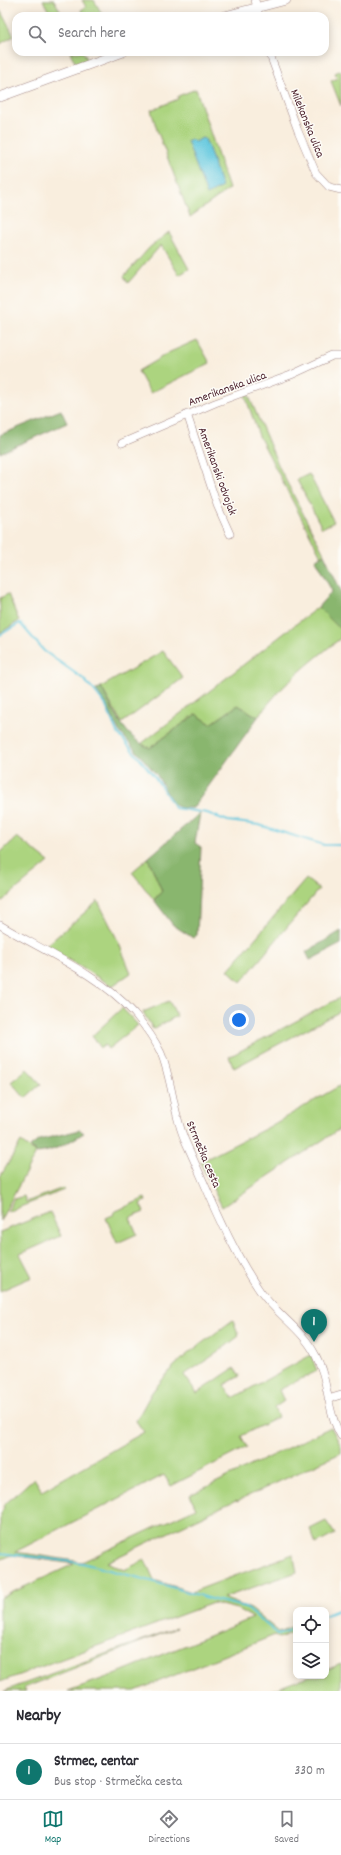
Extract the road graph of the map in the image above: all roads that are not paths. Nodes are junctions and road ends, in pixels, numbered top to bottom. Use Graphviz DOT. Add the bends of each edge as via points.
graph roads {
  1 [pos="286,0"];
  2 [pos="257,8"];
  3 [pos="241,12"];
  4 [pos="113,56"];
  5 [pos="270,56"];
  6 [pos="0,96"];
  7 [pos="341,190"];
  8 [pos="341,356"];
  9 [pos="187,414"];
  10 [pos="122,443"];
  11 [pos="230,534"];
  12 [pos="0,925"];
  13 [pos="341,1395"];
  14 [pos="328,1399"];
  15 [pos="341,1436"];
  1 -- 2 [label="main road"];
  2 -- 3 [label="main road"];
  4 -- 6 [label="main road"];
  5 -- 7 [label="street, Milekanska ulica" via="316,173 329,187"];
  8 -- 9 [label="street, Amerikanska ulica" via="332,356 292,375"];
  9 -- 10 [label="street, Amerikanska ulica"];
  9 -- 11 [label="street, Amerikanski odvojak" via="217,505"];
  12 -- 14 [label="street, Strmečka cesta" via="70,965 114,994 150,1033 164,1064 181,1132 229,1237 261,1293 312,1348 318,1360"];
  13 -- 14 [label="street"];
  14 -- 15 [label="street, Strmečka cesta"];
}
